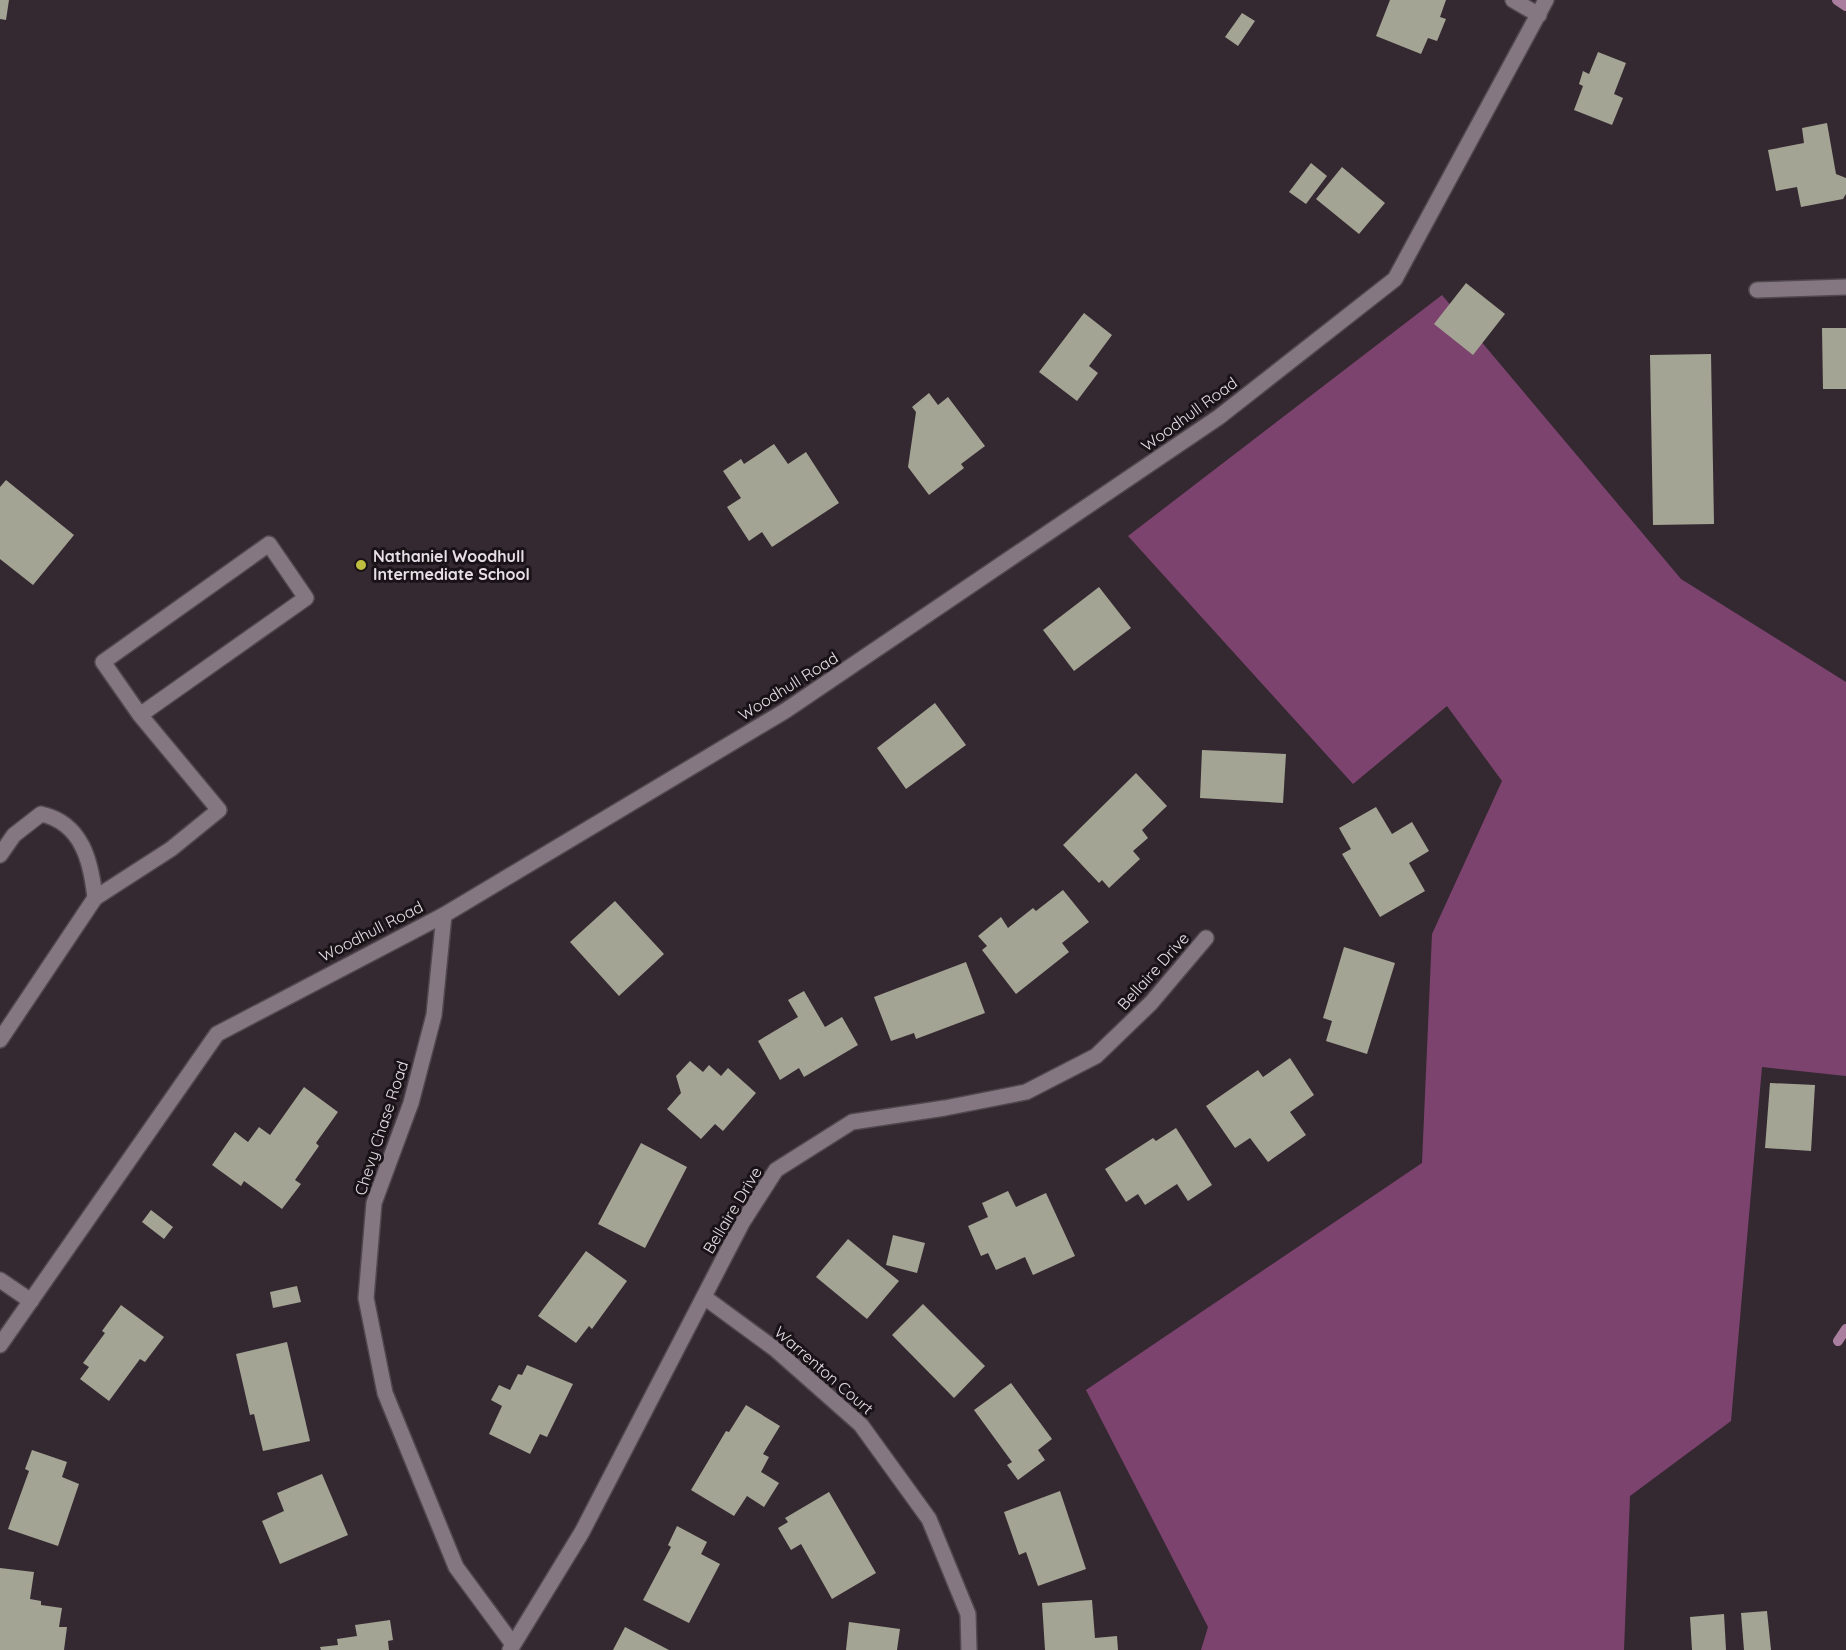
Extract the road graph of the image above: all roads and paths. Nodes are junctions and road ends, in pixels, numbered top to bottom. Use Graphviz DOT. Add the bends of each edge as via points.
graph roads {
  1 [pos="1513,0"];
  2 [pos="1546,0"];
  3 [pos="1539,15"];
  4 [pos="1846,286"];
  5 [pos="1757,290"];
  6 [pos="140,715"];
  7 [pos="0,855"];
  8 [pos="95,898"];
  9 [pos="444,915"];
  10 [pos="1206,938"];
  11 [pos="0,1040"];
  12 [pos="0,1280"];
  13 [pos="704,1297"];
  14 [pos="31,1301"];
  15 [pos="0,1345"];
  16 [pos="511,1647"];
  17 [pos="969,1650"];
  1 -- 3 [label="street"];
  2 -- 3 [label="street, Woodhull Road"];
  3 -- 9 [label="street, Woodhull Road" via="1395,279 1219,417 892,640 785,711"];
  4 -- 5 [label="street"];
  6 -- 6 [label="street" via="306,598 269,544 103,662"];
  6 -- 8 [label="street" via="219,810 171,849"];
  7 -- 8 [label="street" via="14,835 41,814 55,817 67,825 86,851"];
  8 -- 11 [label="street"];
  9 -- 14 [label="street, Woodhull Road" via="217,1034"];
  9 -- 16 [label="street, Chevy Chase Road" via="434,1015 411,1103 374,1203 366,1298 385,1394 456,1567"];
  10 -- 13 [label="street, Bellaire Drive" via="1151,1003 1096,1056 1026,1092 852,1122 776,1170 742,1223"];
  12 -- 14 [label="street"];
  13 -- 16 [label="street, Bellaire Drive" via="582,1532"];
  13 -- 17 [label="street, Warrenton Court" via="775,1349 861,1425 929,1519 968,1614"];
  14 -- 15 [label="street, Woodhull Road"];
}
